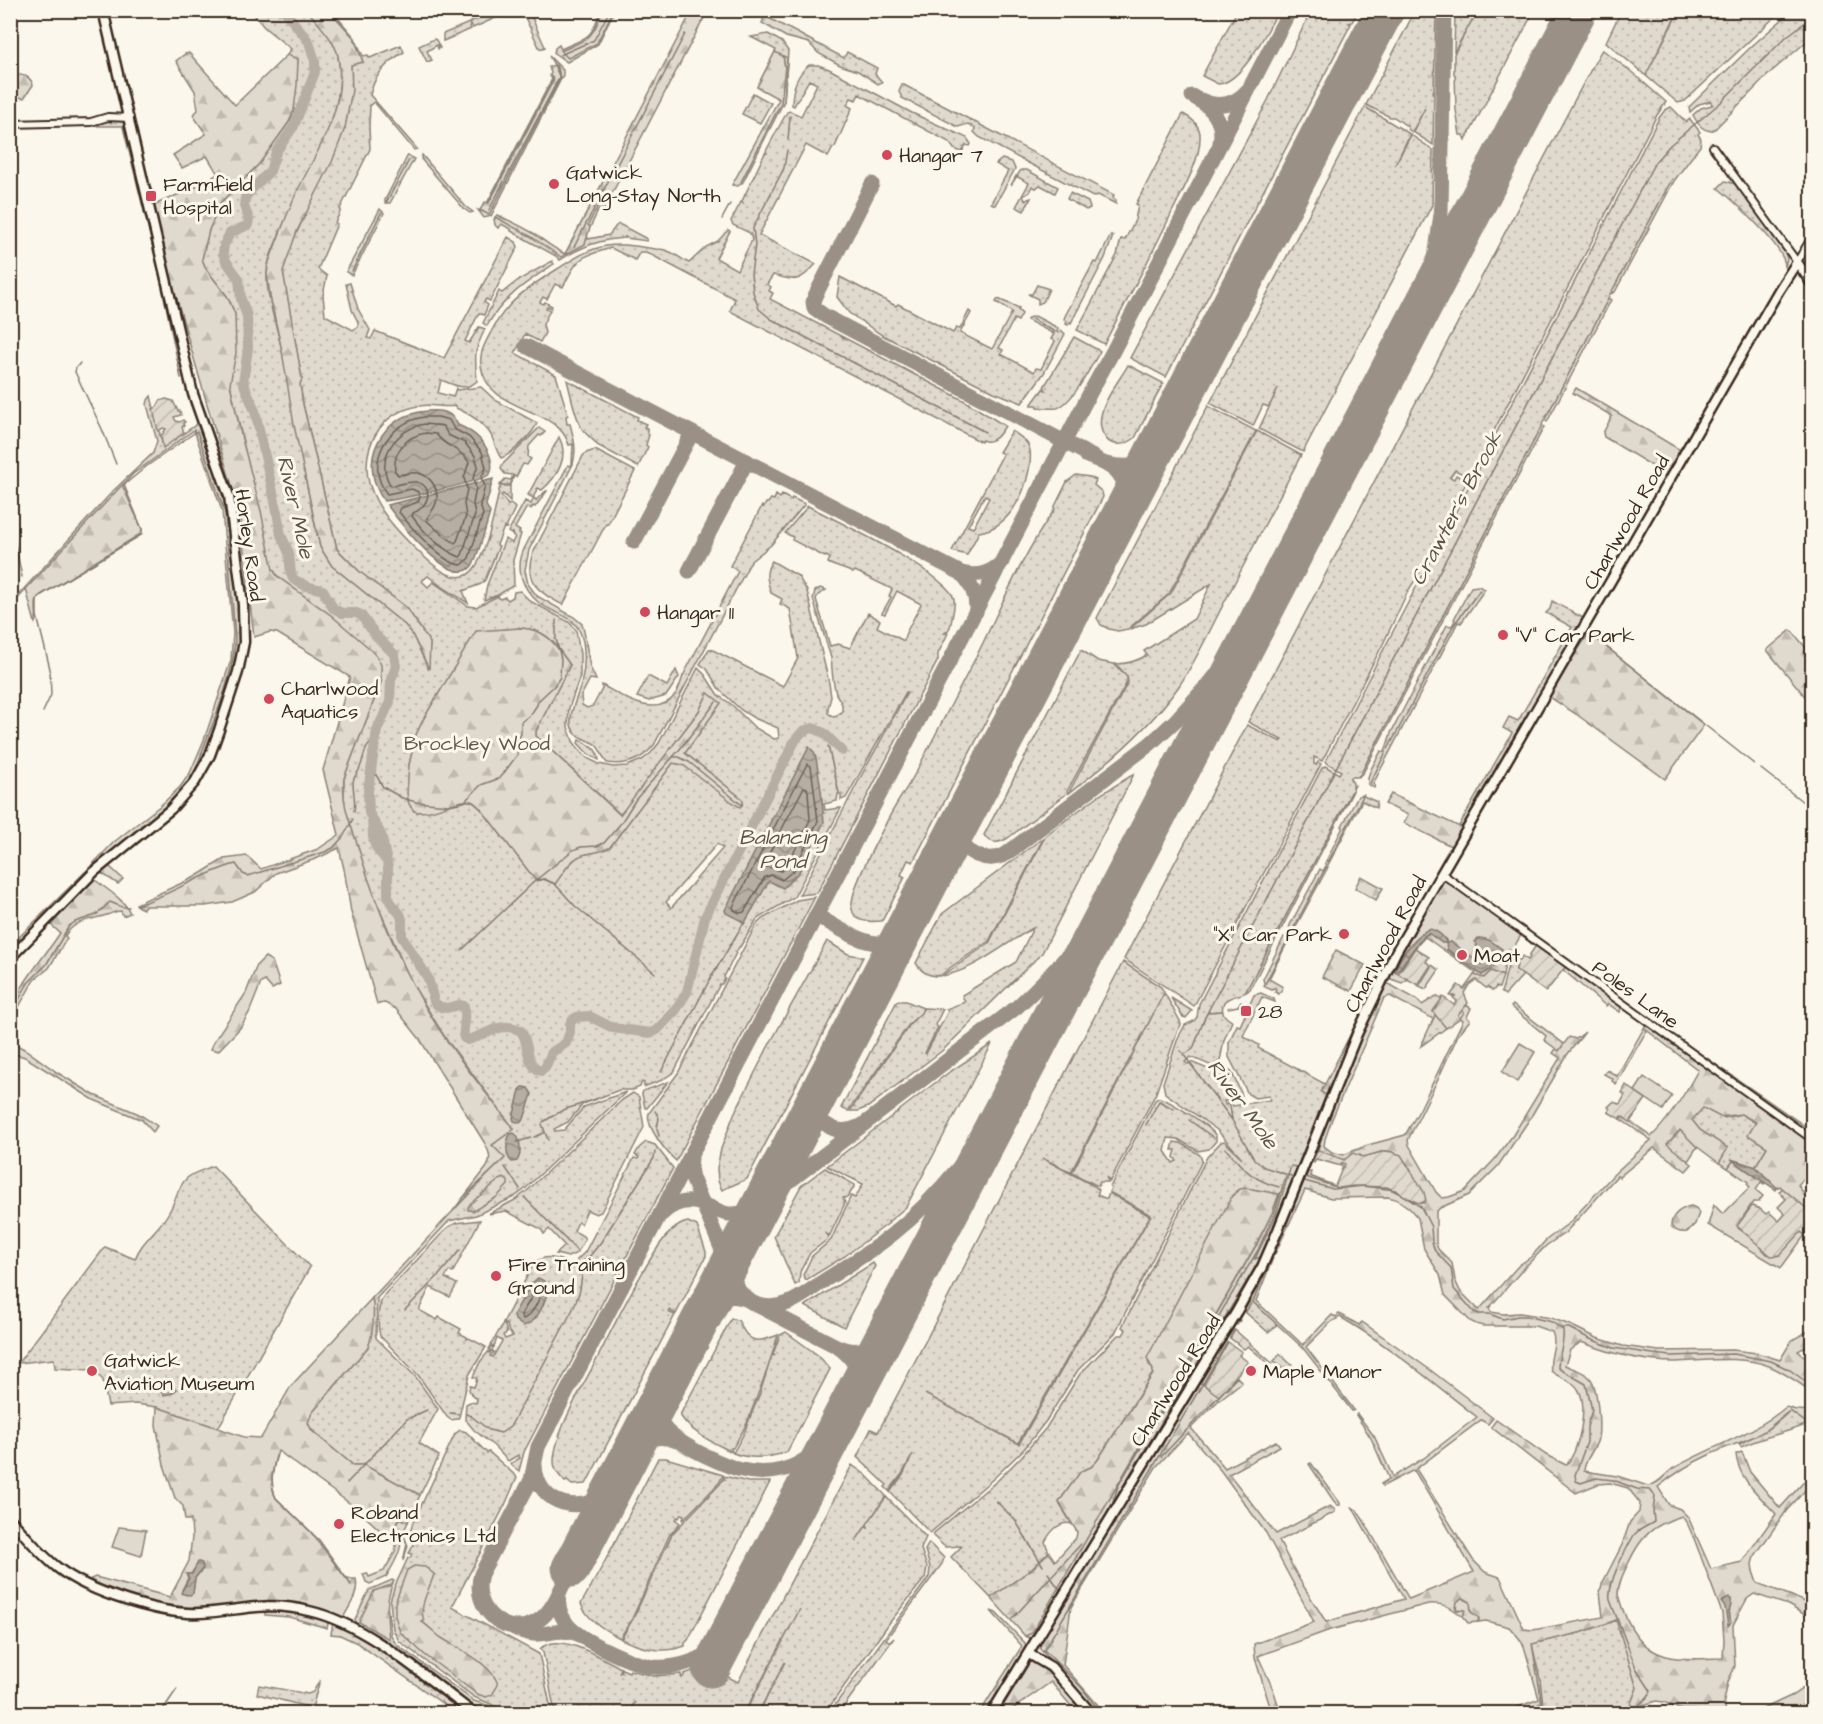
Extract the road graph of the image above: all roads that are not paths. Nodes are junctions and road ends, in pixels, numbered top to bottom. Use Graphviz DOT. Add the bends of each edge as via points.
graph roads {
  1 [pos="103,10"];
  2 [pos="130,118"];
  3 [pos="10,124"];
  4 [pos="1713,147"];
  5 [pos="1812,237"];
  6 [pos="1797,262"];
  7 [pos="1812,284"];
  8 [pos="1441,873"];
  9 [pos="10,957"];
  10 [pos="1812,1139"];
  11 [pos="10,1519"];
  12 [pos="1029,1654"];
  13 [pos="474,1713"];
  14 [pos="992,1713"];
  15 [pos="1092,1713"];
  1 -- 2 [label="street, Horley Road"];
  2 -- 3 [label="street"];
  2 -- 9 [label="street, Horley Road" via="191,384 229,496 244,642 226,712 195,782 171,809 94,872"];
  4 -- 6 [label="street"];
  5 -- 6 [label="street"];
  6 -- 7 [label="street"];
  6 -- 8 [label="street, Charlwood Road"];
  8 -- 10 [label="street, Poles Lane"];
  8 -- 12 [label="street, Charlwood Road" via="1382,978 1268,1253 1248,1292"];
  11 -- 13 [label="street" via="66,1574 146,1605 190,1613 280,1606 332,1618 370,1637"];
  12 -- 14 [label="street, Charlwood Road"];
  12 -- 15 [label="street" via="1051,1666"];
}
